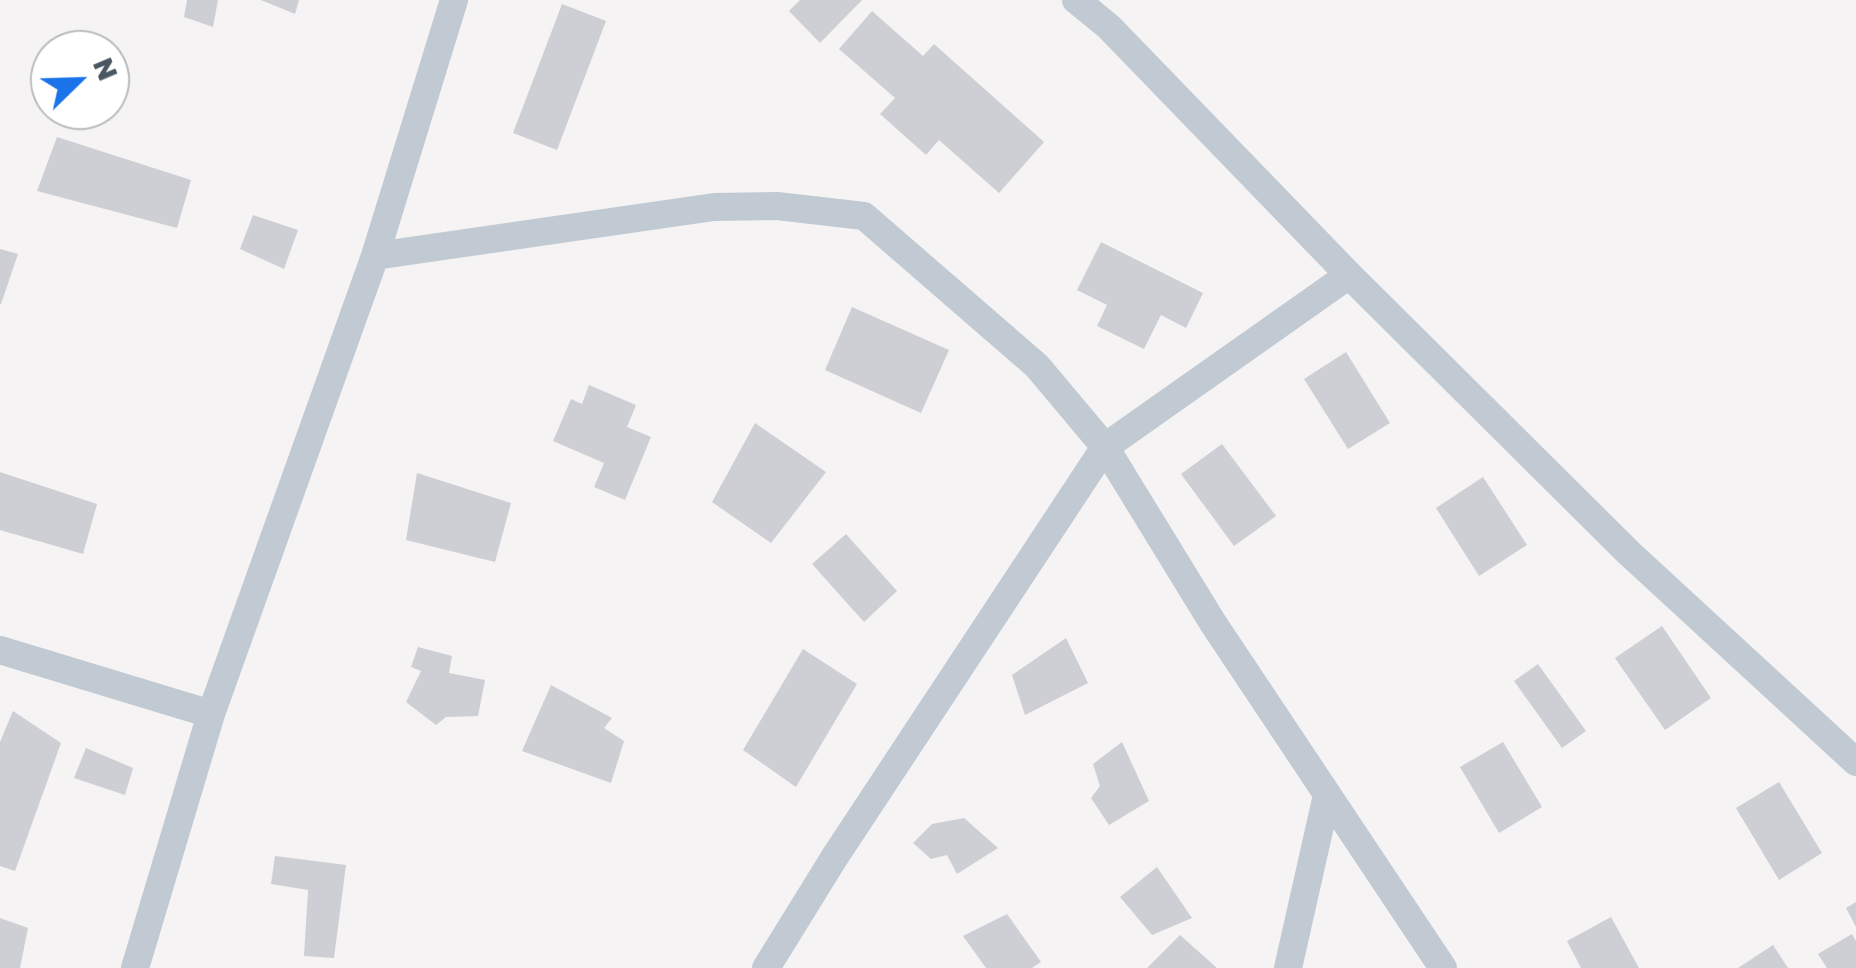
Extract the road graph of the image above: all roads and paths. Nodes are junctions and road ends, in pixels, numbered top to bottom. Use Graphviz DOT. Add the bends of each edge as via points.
graph roads {
  1 [pos="454,0"];
  2 [pos="1076,0"];
  3 [pos="375,256"];
  4 [pos="1350,275"];
  5 [pos="1106,446"];
  6 [pos="0,650"];
  7 [pos="211,714"];
  8 [pos="1856,762"];
  9 [pos="1327,795"];
  10 [pos="135,968"];
  11 [pos="766,968"];
  12 [pos="1288,968"];
  13 [pos="1443,968"];
  1 -- 3 [label="street"];
  2 -- 4 [label="street"];
  3 -- 5 [label="street" via="714,208 776,206 864,216 1037,366"];
  3 -- 7 [label="street"];
  4 -- 5 [label="street"];
  4 -- 8 [label="street" via="1629,553"];
  5 -- 9 [label="street" via="1212,623"];
  5 -- 11 [label="street"];
  6 -- 7 [label="street"];
  7 -- 10 [label="street"];
  9 -- 12 [label="street"];
  9 -- 13 [label="street"];
}
